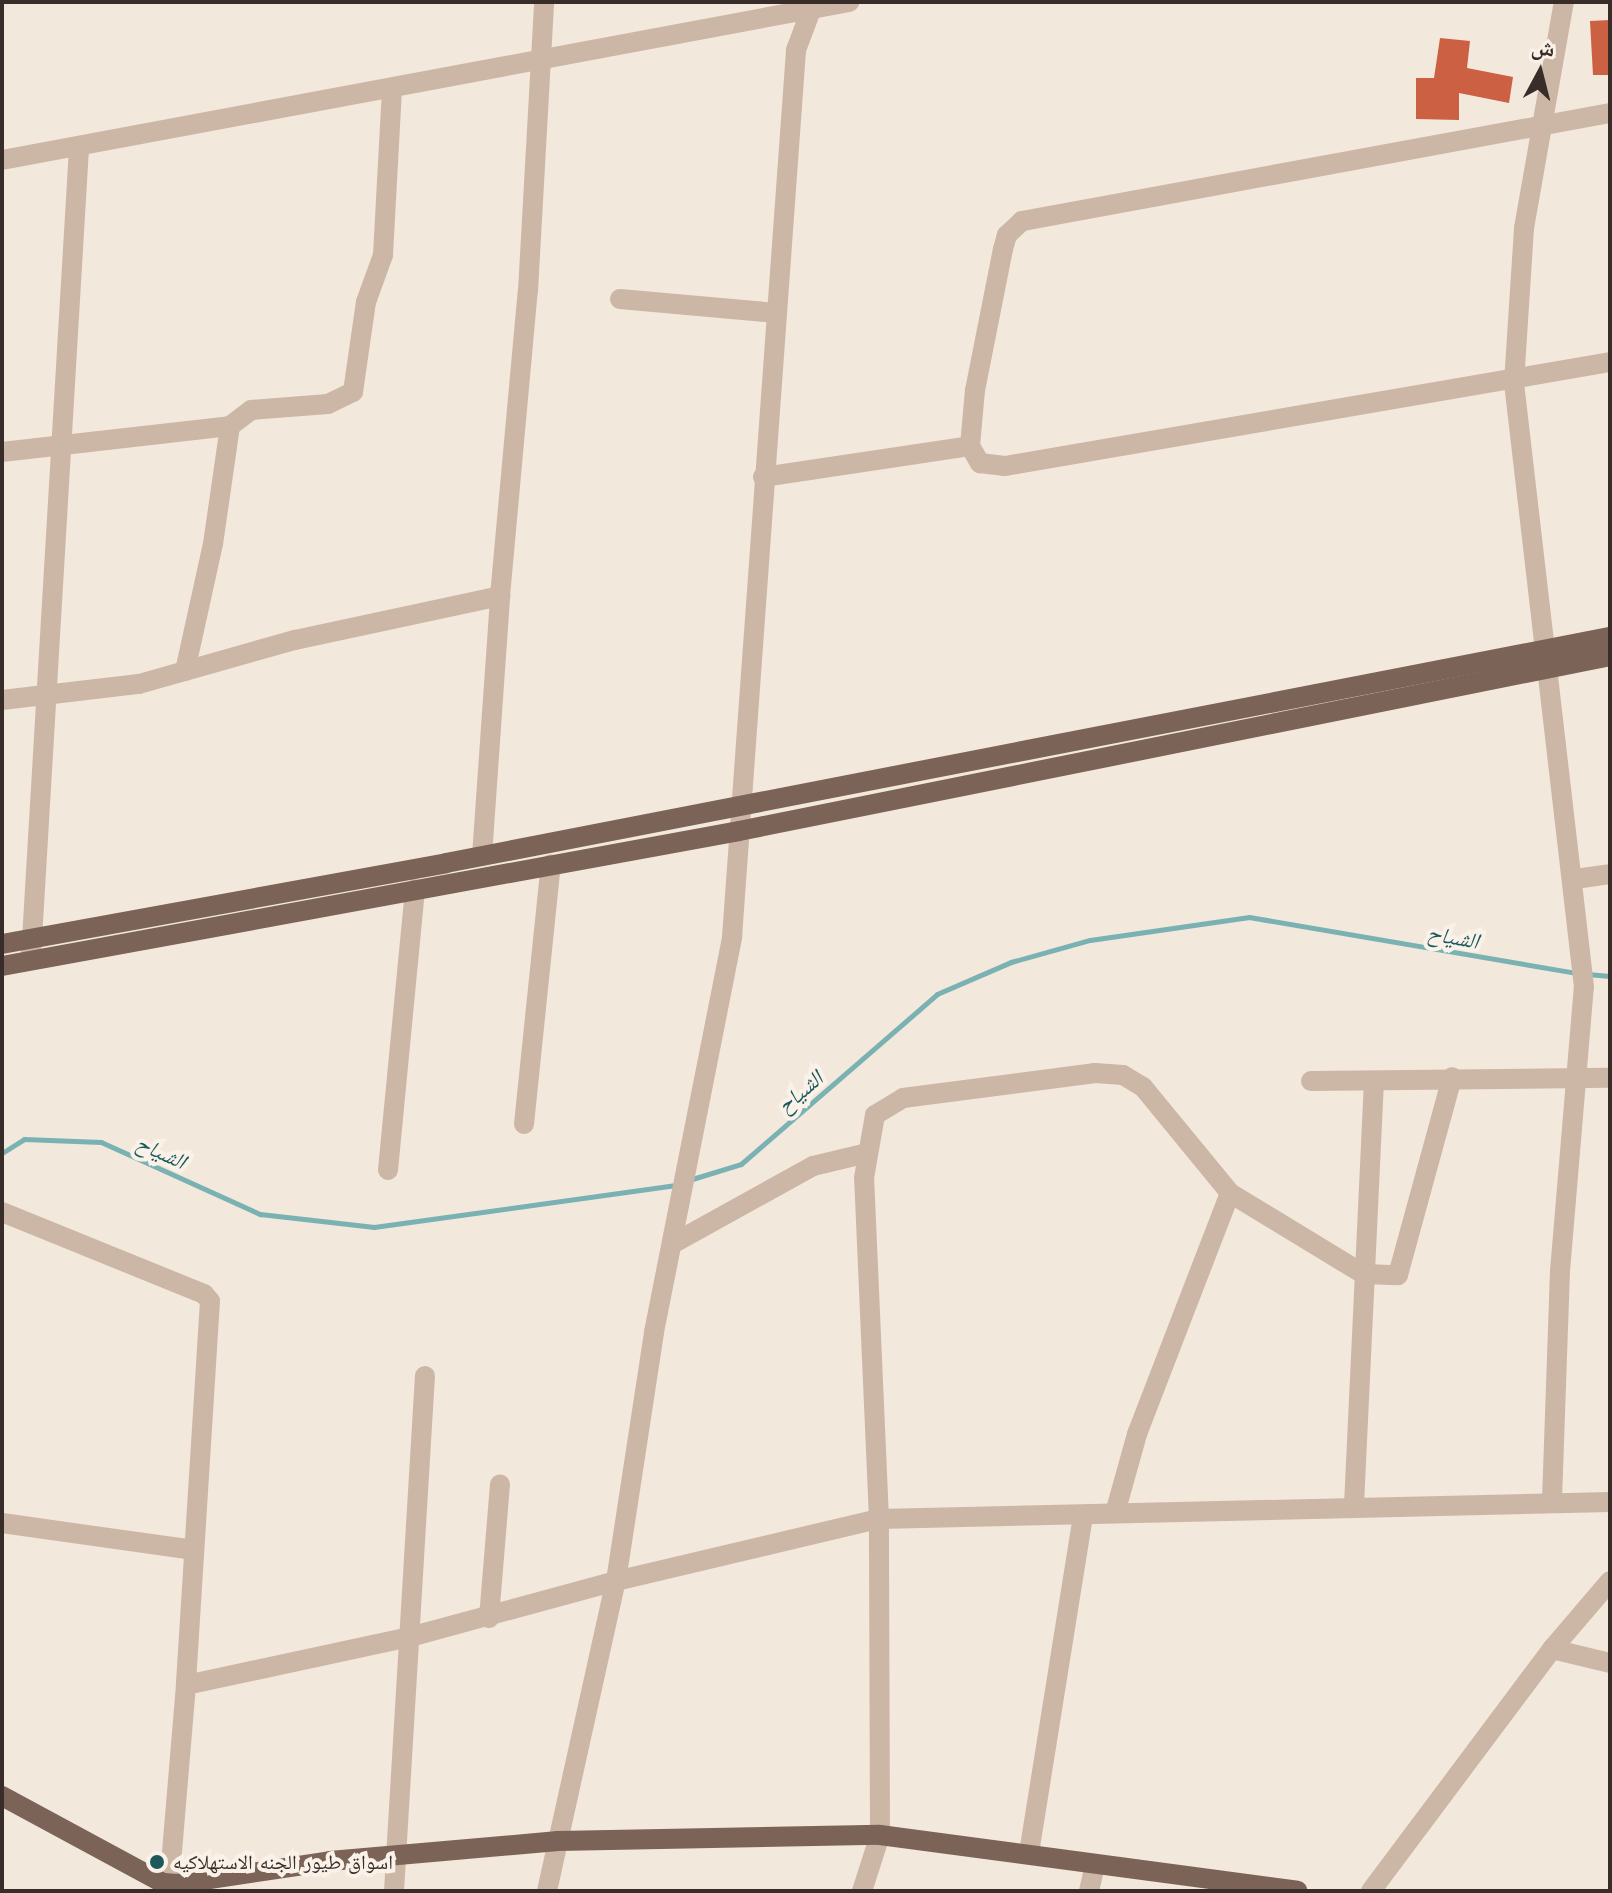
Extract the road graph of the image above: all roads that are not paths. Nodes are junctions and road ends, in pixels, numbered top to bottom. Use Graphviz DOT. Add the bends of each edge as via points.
graph roads {
  1 [pos="544,2"];
  2 [pos="849,2"];
  3 [pos="1564,2"];
  4 [pos="814,5"];
  5 [pos="786,8"];
  6 [pos="796,50"];
  7 [pos="540,63"];
  8 [pos="392,90"];
  9 [pos="1610,113"];
  10 [pos="1538,127"];
  11 [pos="79,147"];
  12 [pos="2,160"];
  13 [pos="620,299"];
  14 [pos="776,313"];
  15 [pos="1610,362"];
  16 [pos="1514,383"];
  17 [pos="230,426"];
  18 [pos="64,443"];
  19 [pos="970,446"];
  20 [pos="2,452"];
  21 [pos="763,477"];
  22 [pos="500,596"];
  23 [pos="1610,637"];
  24 [pos="1610,656"];
  25 [pos="1543,659"];
  26 [pos="185,671"];
  27 [pos="47,694"];
  28 [pos="2,700"];
  29 [pos="740,803"];
  30 [pos="739,831"];
  31 [pos="482,856"];
  32 [pos="551,864"];
  33 [pos="1610,874"];
  34 [pos="1575,879"];
  35 [pos="415,889"];
  36 [pos="31,938"];
  37 [pos="2,944"];
  38 [pos="31,960"];
  39 [pos="2,966"];
  40 [pos="1452,1077"];
  41 [pos="1573,1078"];
  42 [pos="1610,1078"];
  43 [pos="1311,1081"];
  44 [pos="1374,1081"];
  45 [pos="524,1124"];
  46 [pos="867,1153"];
  47 [pos="388,1170"];
  48 [pos="1230,1193"];
  49 [pos="2,1212"];
  50 [pos="674,1243"];
  51 [pos="1363,1274"];
  52 [pos="425,1376"];
  53 [pos="500,1484"];
  54 [pos="1552,1500"];
  55 [pos="1610,1502"];
  56 [pos="1354,1505"];
  57 [pos="1115,1513"];
  58 [pos="1083,1516"];
  59 [pos="879,1519"];
  60 [pos="2,1523"];
  61 [pos="194,1550"];
  62 [pos="616,1581"];
  63 [pos="1610,1581"];
  64 [pos="489,1618"];
  65 [pos="406,1638"];
  66 [pos="1552,1649"];
  67 [pos="1610,1663"];
  68 [pos="186,1685"];
  69 [pos="2,1796"];
  70 [pos="880,1835"];
  71 [pos="558,1841"];
  72 [pos="1029,1853"];
  73 [pos="396,1854"];
  74 [pos="1095,1865"];
  75 [pos="169,1887"];
  76 [pos="394,1891"];
  77 [pos="547,1891"];
  78 [pos="862,1891"];
  79 [pos="1089,1891"];
  80 [pos="1297,1891"];
  81 [pos="1371,1891"];
  1 -- 7 [label="street"];
  2 -- 4 [label="street"];
  3 -- 10 [label="street"];
  4 -- 5 [label="street"];
  4 -- 6 [label="street"];
  5 -- 6 [label="street"];
  5 -- 7 [label="street"];
  6 -- 14 [label="street"];
  7 -- 8 [label="street"];
  7 -- 22 [label="street" via="528,291"];
  8 -- 11 [label="street"];
  8 -- 17 [label="street" via="383,255 366,302 353,392 328,404 251,410"];
  9 -- 10 [label="street"];
  10 -- 16 [label="street" via="1524,228"];
  10 -- 19 [label="street" via="1022,221 1007,235 1003,249 975,390"];
  11 -- 12 [label="street"];
  11 -- 18 [label="street"];
  13 -- 14 [label="street"];
  14 -- 21 [label="street"];
  15 -- 16 [label="street"];
  16 -- 19 [label="street" via="1005,466 980,463"];
  16 -- 25 [label="street"];
  17 -- 18 [label="street"];
  17 -- 26 [label="street" via="213,544"];
  18 -- 20 [label="street"];
  18 -- 27 [label="street"];
  19 -- 21 [label="street"];
  21 -- 29 [label="street"];
  22 -- 26 [label="street" via="443,612 356,625"];
  22 -- 31 [label="street"];
  23 -- 25 [label="main road"];
  24 -- 25 [label="main road"];
  25 -- 29 [label="main road"];
  25 -- 30 [label="main road"];
  25 -- 34 [label="street"];
  26 -- 27 [label="street" via="127,686"];
  27 -- 28 [label="street"];
  27 -- 36 [label="street"];
  29 -- 30 [label="street"];
  29 -- 31 [label="main road"];
  30 -- 32 [label="main road"];
  30 -- 50 [label="street" via="732,937"];
  31 -- 36 [label="main road"];
  32 -- 35 [label="main road"];
  32 -- 45 [label="street"];
  33 -- 34 [label="street"];
  34 -- 41 [label="street" via="1584,987"];
  35 -- 38 [label="main road"];
  35 -- 47 [label="street"];
  36 -- 37 [label="main road"];
  36 -- 38 [label="street"];
  38 -- 39 [label="main road"];
  40 -- 41 [label="street"];
  40 -- 44 [label="street"];
  40 -- 51 [label="street" via="1398,1275"];
  41 -- 42 [label="street"];
  41 -- 54 [label="street"];
  43 -- 44 [label="street"];
  44 -- 51 [label="street"];
  46 -- 48 [label="street" via="875,1115 903,1098 1113,1073 1143,1087"];
  46 -- 50 [label="street" via="813,1166"];
  46 -- 59 [label="street" via="865,1239"];
  48 -- 51 [label="street"];
  48 -- 57 [label="street" via="1142,1421"];
  49 -- 61 [label="street" via="204,1294 210,1301"];
  50 -- 62 [label="street" via="634,1447"];
  51 -- 56 [label="street"];
  52 -- 65 [label="street"];
  53 -- 64 [label="street"];
  54 -- 55 [label="street"];
  54 -- 56 [label="street"];
  56 -- 57 [label="street"];
  57 -- 58 [label="street"];
  58 -- 59 [label="street"];
  58 -- 72 [label="street"];
  59 -- 62 [label="street"];
  59 -- 70 [label="street"];
  60 -- 61 [label="street"];
  61 -- 68 [label="street"];
  62 -- 64 [label="street"];
  62 -- 71 [label="street"];
  63 -- 66 [label="street"];
  64 -- 65 [label="street"];
  65 -- 68 [label="street"];
  65 -- 73 [label="street"];
  66 -- 67 [label="street"];
  66 -- 81 [label="street"];
  68 -- 75 [label="street"];
  69 -- 75 [label="main road"];
  70 -- 71 [label="main road"];
  70 -- 72 [label="main road"];
  70 -- 78 [label="street"];
  71 -- 73 [label="main road"];
  71 -- 77 [label="street"];
  72 -- 74 [label="main road"];
  73 -- 75 [label="main road"];
  73 -- 76 [label="street"];
  74 -- 79 [label="street"];
  74 -- 80 [label="main road"];
}
